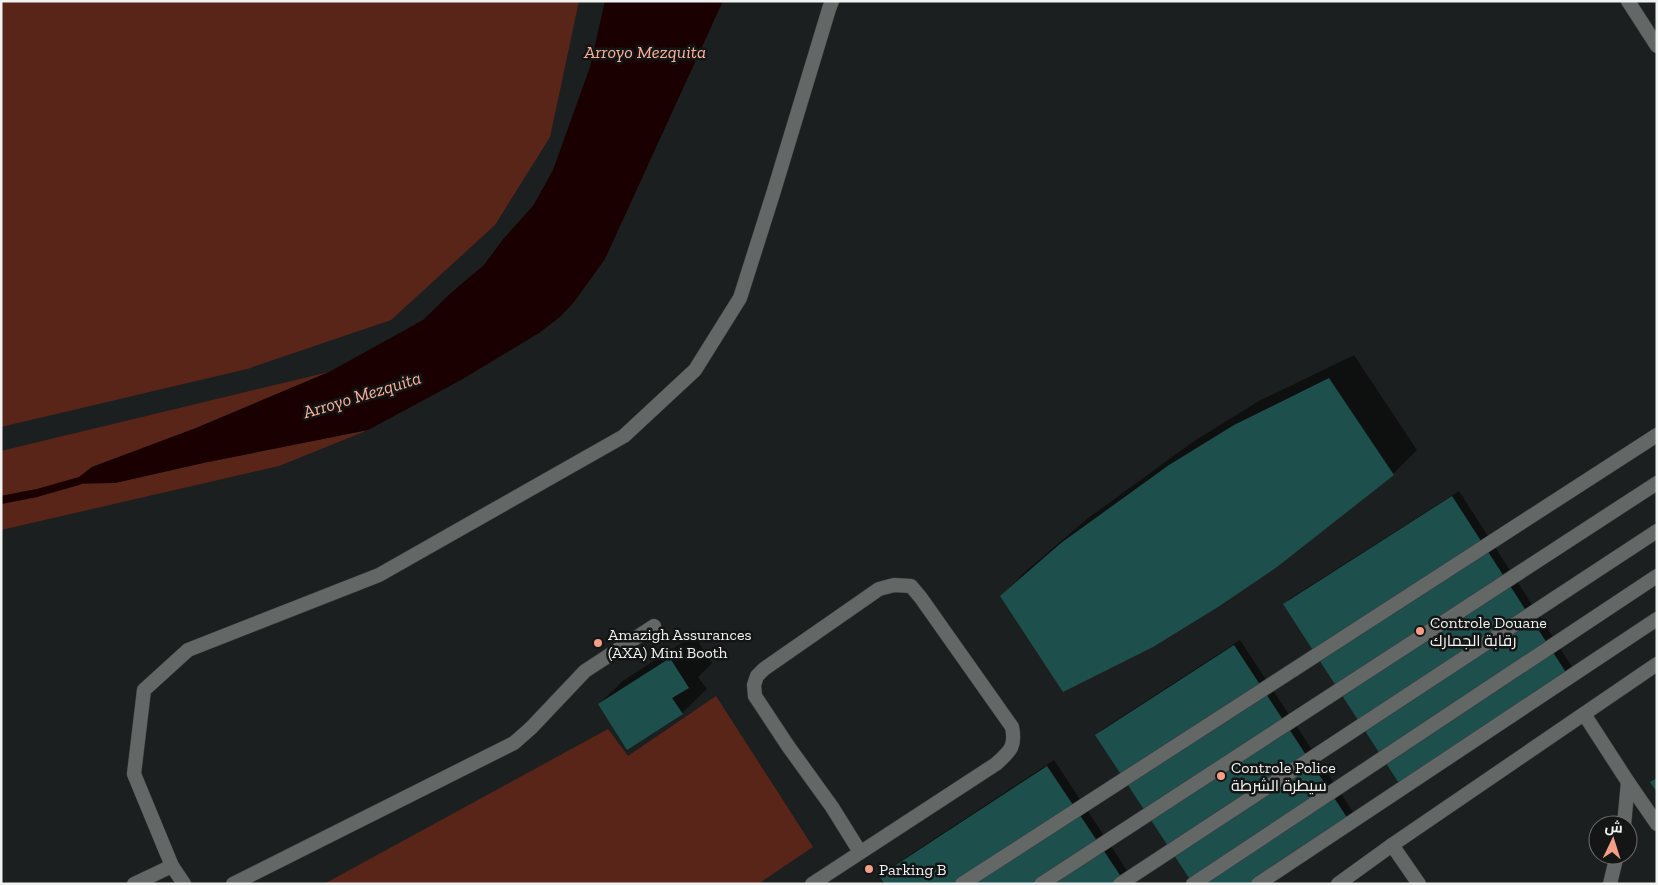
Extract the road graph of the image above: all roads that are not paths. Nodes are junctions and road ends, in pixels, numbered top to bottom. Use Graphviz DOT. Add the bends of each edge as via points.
graph roads {
  1 [pos="832,1"];
  2 [pos="1628,1"];
  3 [pos="1657,46"];
  4 [pos="1657,436"];
  5 [pos="1657,483"];
  6 [pos="1657,531"];
  7 [pos="1657,576"];
  8 [pos="1657,619"];
  9 [pos="654,626"];
  10 [pos="1657,664"];
  11 [pos="1584,714"];
  12 [pos="1628,782"];
  13 [pos="1625,815"];
  14 [pos="1657,824"];
  15 [pos="1392,845"];
  16 [pos="860,852"];
  17 [pos="1615,865"];
  18 [pos="172,866"];
  19 [pos="134,884"];
  20 [pos="184,884"];
  21 [pos="234,884"];
  22 [pos="812,884"];
  23 [pos="962,884"];
  24 [pos="1040,884"];
  25 [pos="1120,884"];
  26 [pos="1193,884"];
  27 [pos="1258,884"];
  28 [pos="1338,884"];
  29 [pos="1419,884"];
  30 [pos="1610,884"];
  1 -- 18 [label="lane" via="740,298 695,370 624,436 379,575 188,650 144,690 134,774"];
  2 -- 3 [label="lane"];
  4 -- 23 [label="lane"];
  5 -- 24 [label="lane"];
  6 -- 25 [label="lane"];
  7 -- 26 [label="lane"];
  8 -- 27 [label="lane"];
  9 -- 21 [label="lane" via="585,671 514,743"];
  10 -- 11 [label="lane"];
  11 -- 12 [label="lane"];
  11 -- 15 [label="lane"];
  12 -- 13 [label="lane"];
  12 -- 14 [label="lane"];
  15 -- 28 [label="lane"];
  15 -- 29 [label="lane"];
  16 -- 16 [label="lane" via="755,696 754,686 764,668 879,589 910,586 1012,727 1015,739 1010,751 996,764"];
  16 -- 22 [label="lane"];
  17 -- 30 [label="lane"];
  18 -- 19 [label="lane"];
  18 -- 20 [label="lane"];
}
